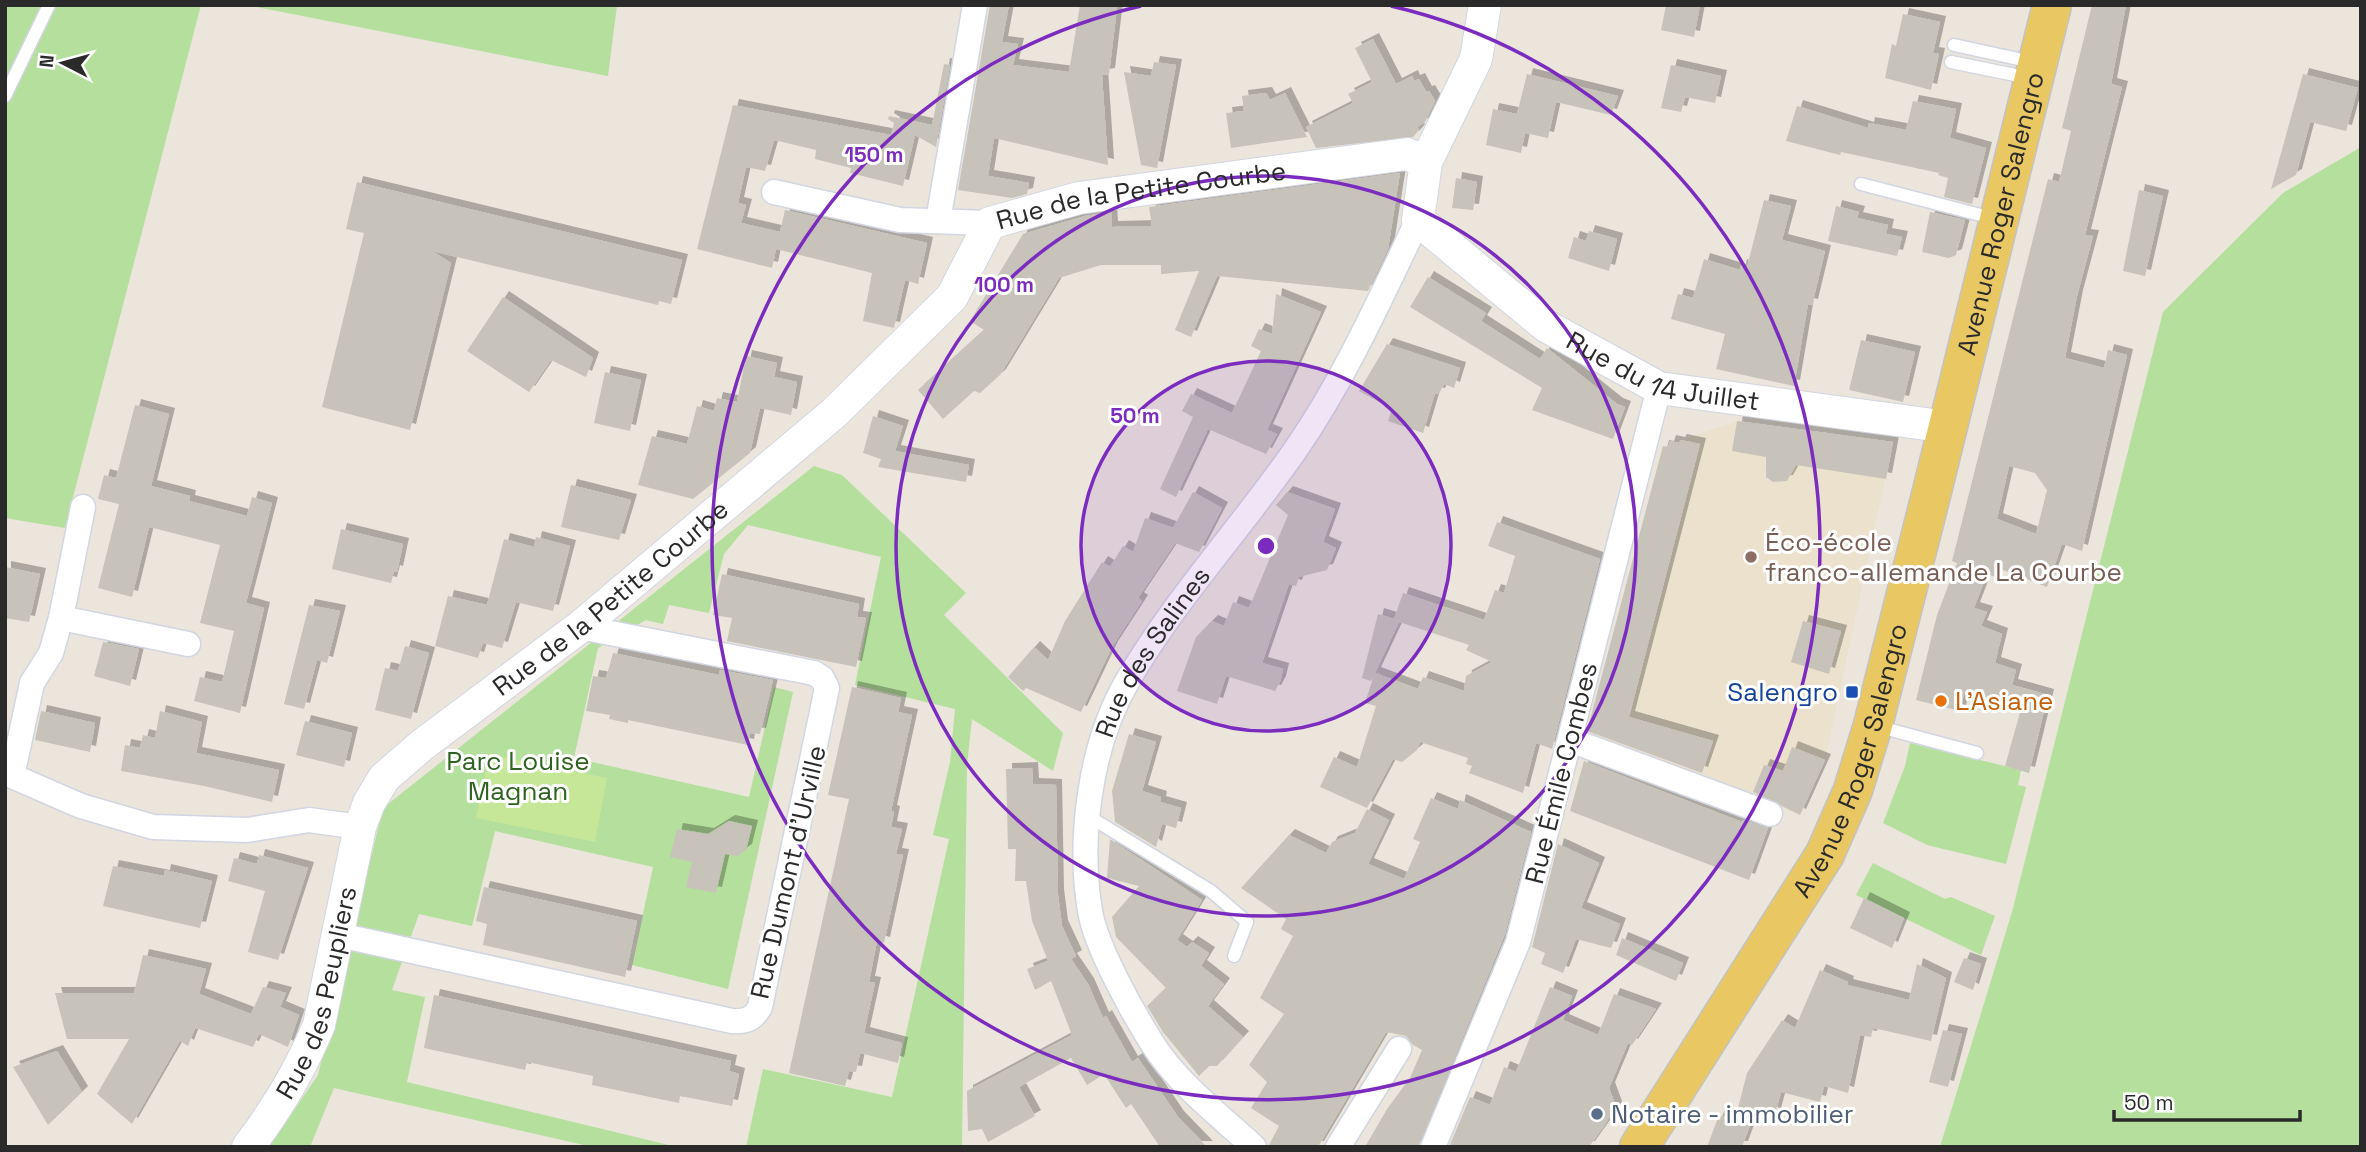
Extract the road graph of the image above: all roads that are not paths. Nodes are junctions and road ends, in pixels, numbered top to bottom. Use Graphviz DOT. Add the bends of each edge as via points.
graph roads {
  1 [pos="49,5"];
  2 [pos="975,5"];
  3 [pos="1485,5"];
  4 [pos="2052,5"];
  5 [pos="1954,46"];
  6 [pos="1951,62"];
  7 [pos="2036,71"];
  8 [pos="5,96"];
  9 [pos="1426,162"];
  10 [pos="1861,184"];
  11 [pos="774,192"];
  12 [pos="1418,220"];
  13 [pos="1999,220"];
  14 [pos="938,221"];
  15 [pos="990,223"];
  16 [pos="1659,388"];
  17 [pos="1948,427"];
  18 [pos="83,507"];
  19 [pos="61,618"];
  20 [pos="580,627"];
  21 [pos="188,644"];
  22 [pos="1873,725"];
  23 [pos="1570,740"];
  24 [pos="1977,753"];
  25 [pos="1770,814"];
  26 [pos="1088,816"];
  27 [pos="360,827"];
  28 [pos="340,935"];
  29 [pos="1234,956"];
  30 [pos="1399,1049"];
  31 [pos="248,1147"];
  32 [pos="1254,1147"];
  33 [pos="1338,1147"];
  34 [pos="1433,1147"];
  35 [pos="1639,1147"];
  1 -- 8 [label="lane"];
  2 -- 14 [label="street"];
  3 -- 9 [label="street, Rue des Salines" via="1476,59"];
  4 -- 7 [label="main road, Avenue Roger Salengro"];
  5 -- 7 [label="lane"];
  6 -- 7 [label="lane"];
  7 -- 13 [label="main road, Avenue Roger Salengro"];
  9 -- 12 [label="street, Rue des Salines"];
  9 -- 15 [label="street, Rue de la Petite Courbe" via="1407,154 1093,196"];
  10 -- 13 [label="lane"];
  11 -- 14 [label="street" via="900,220"];
  12 -- 16 [label="street, Rue du 14 Juillet" via="1546,326"];
  12 -- 26 [label="street, Rue des Salines" via="1354,351 1297,448 1180,600 1126,683 1094,763"];
  13 -- 17 [label="main road, Avenue Roger Salengro"];
  14 -- 15 [label="street"];
  15 -- 20 [label="street, Rue de la Petite Courbe" via="952,297 834,413"];
  16 -- 17 [label="street, Rue du 14 Juillet"];
  16 -- 23 [label="street, Rue Émile Combes"];
  17 -- 22 [label="main road, Avenue Roger Salengro"];
  18 -- 19 [label="street"];
  19 -- 21 [label="street"];
  19 -- 27 [label="street" via="51,653 32,683 12,776 81,806 153,827 247,830 309,820"];
  20 -- 27 [label="street, Rue de la Petite Courbe" via="384,778"];
  20 -- 28 [label="street, Rue Dumont d'Urville" via="814,673 827,688 755,1016 732,1021"];
  22 -- 24 [label="lane"];
  22 -- 35 [label="main road, Avenue Roger Salengro" via="1853,790 1825,854"];
  23 -- 25 [label="street"];
  23 -- 34 [label="street, Rue Émile Combes" via="1518,942"];
  26 -- 29 [label="lane" via="1211,891 1247,922"];
  26 -- 32 [label="street, Rue des Salines" via="1090,911 1098,941 1152,1044 1189,1087"];
  27 -- 28 [label="street, Rue des Peupliers"];
  28 -- 31 [label="street, Rue des Peupliers" via="307,1055"];
  30 -- 33 [label="street"];
}
